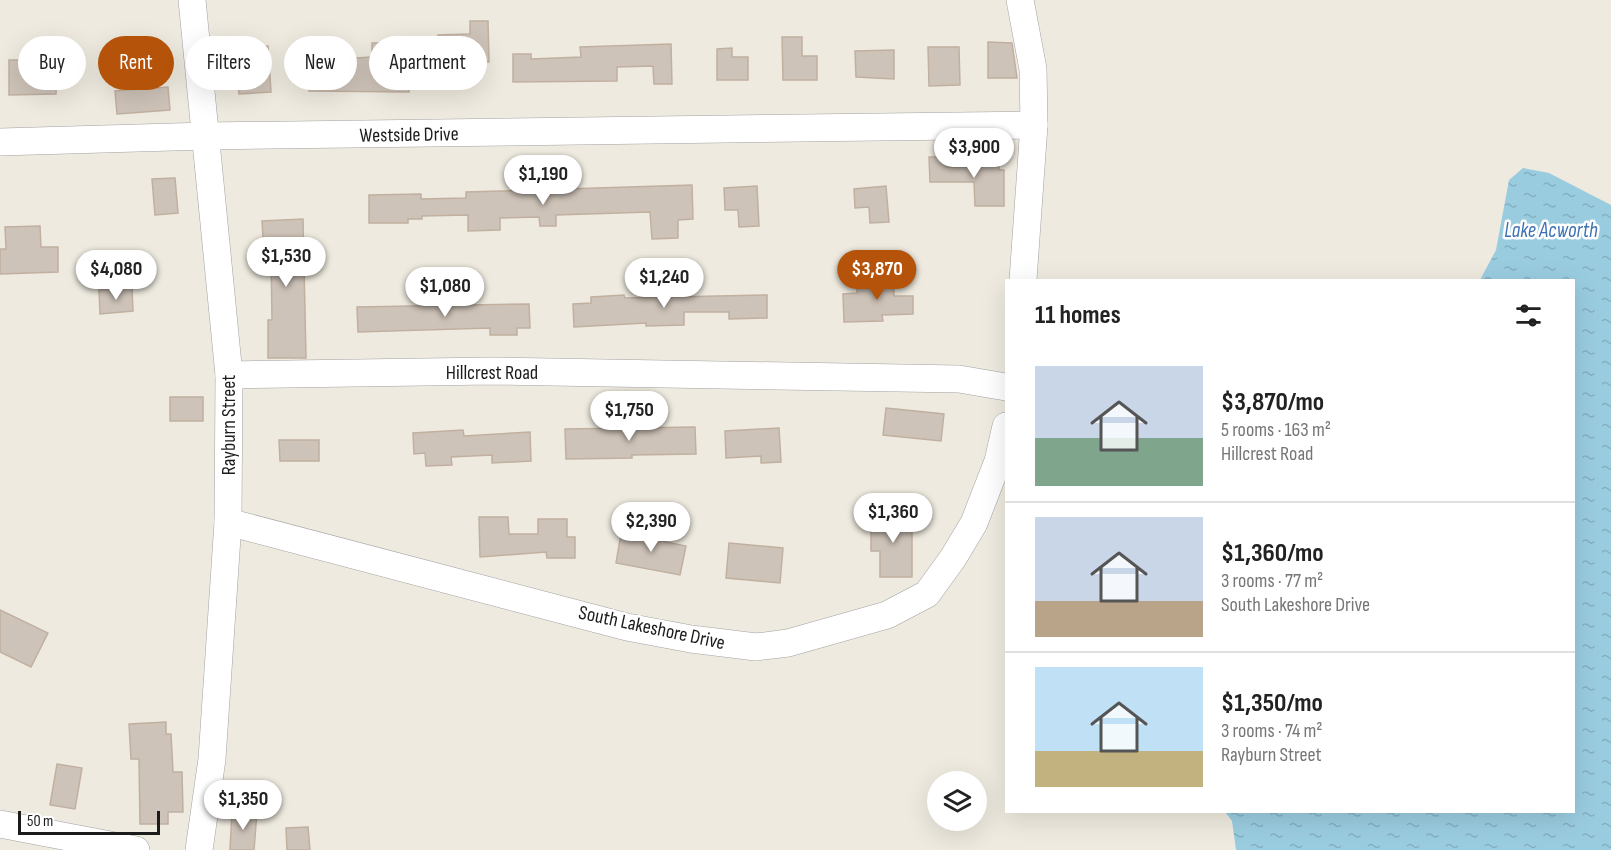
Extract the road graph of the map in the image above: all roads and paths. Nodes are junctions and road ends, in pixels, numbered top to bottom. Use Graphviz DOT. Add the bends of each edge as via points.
graph roads {
  1 [pos="192,0"];
  2 [pos="1020,0"];
  3 [pos="1034,125"];
  4 [pos="207,136"];
  5 [pos="0,142"];
  6 [pos="1023,279"];
  7 [pos="229,375"];
  8 [pos="1005,387"];
  9 [pos="1005,430"];
  10 [pos="228,522"];
  11 [pos="0,824"];
  12 [pos="136,850"];
  13 [pos="198,850"];
  1 -- 4 [label="street, Rayburn Street"];
  2 -- 3 [label="street" via="1033,69"];
  3 -- 4 [label="street, Westside Drive"];
  3 -- 6 [label="street"];
  4 -- 5 [label="street, Westside Drive"];
  4 -- 7 [label="street, Rayburn Street"];
  7 -- 8 [label="street, Hillcrest Road" via="492,371 959,379"];
  7 -- 10 [label="street, Rayburn Street"];
  9 -- 10 [label="street, South Lakeshore Drive" via="998,461 974,523 927,594 887,615 788,643 756,647 627,627"];
  10 -- 13 [label="street, Rayburn Street" via="212,759"];
  11 -- 12 [label="street"];
}
